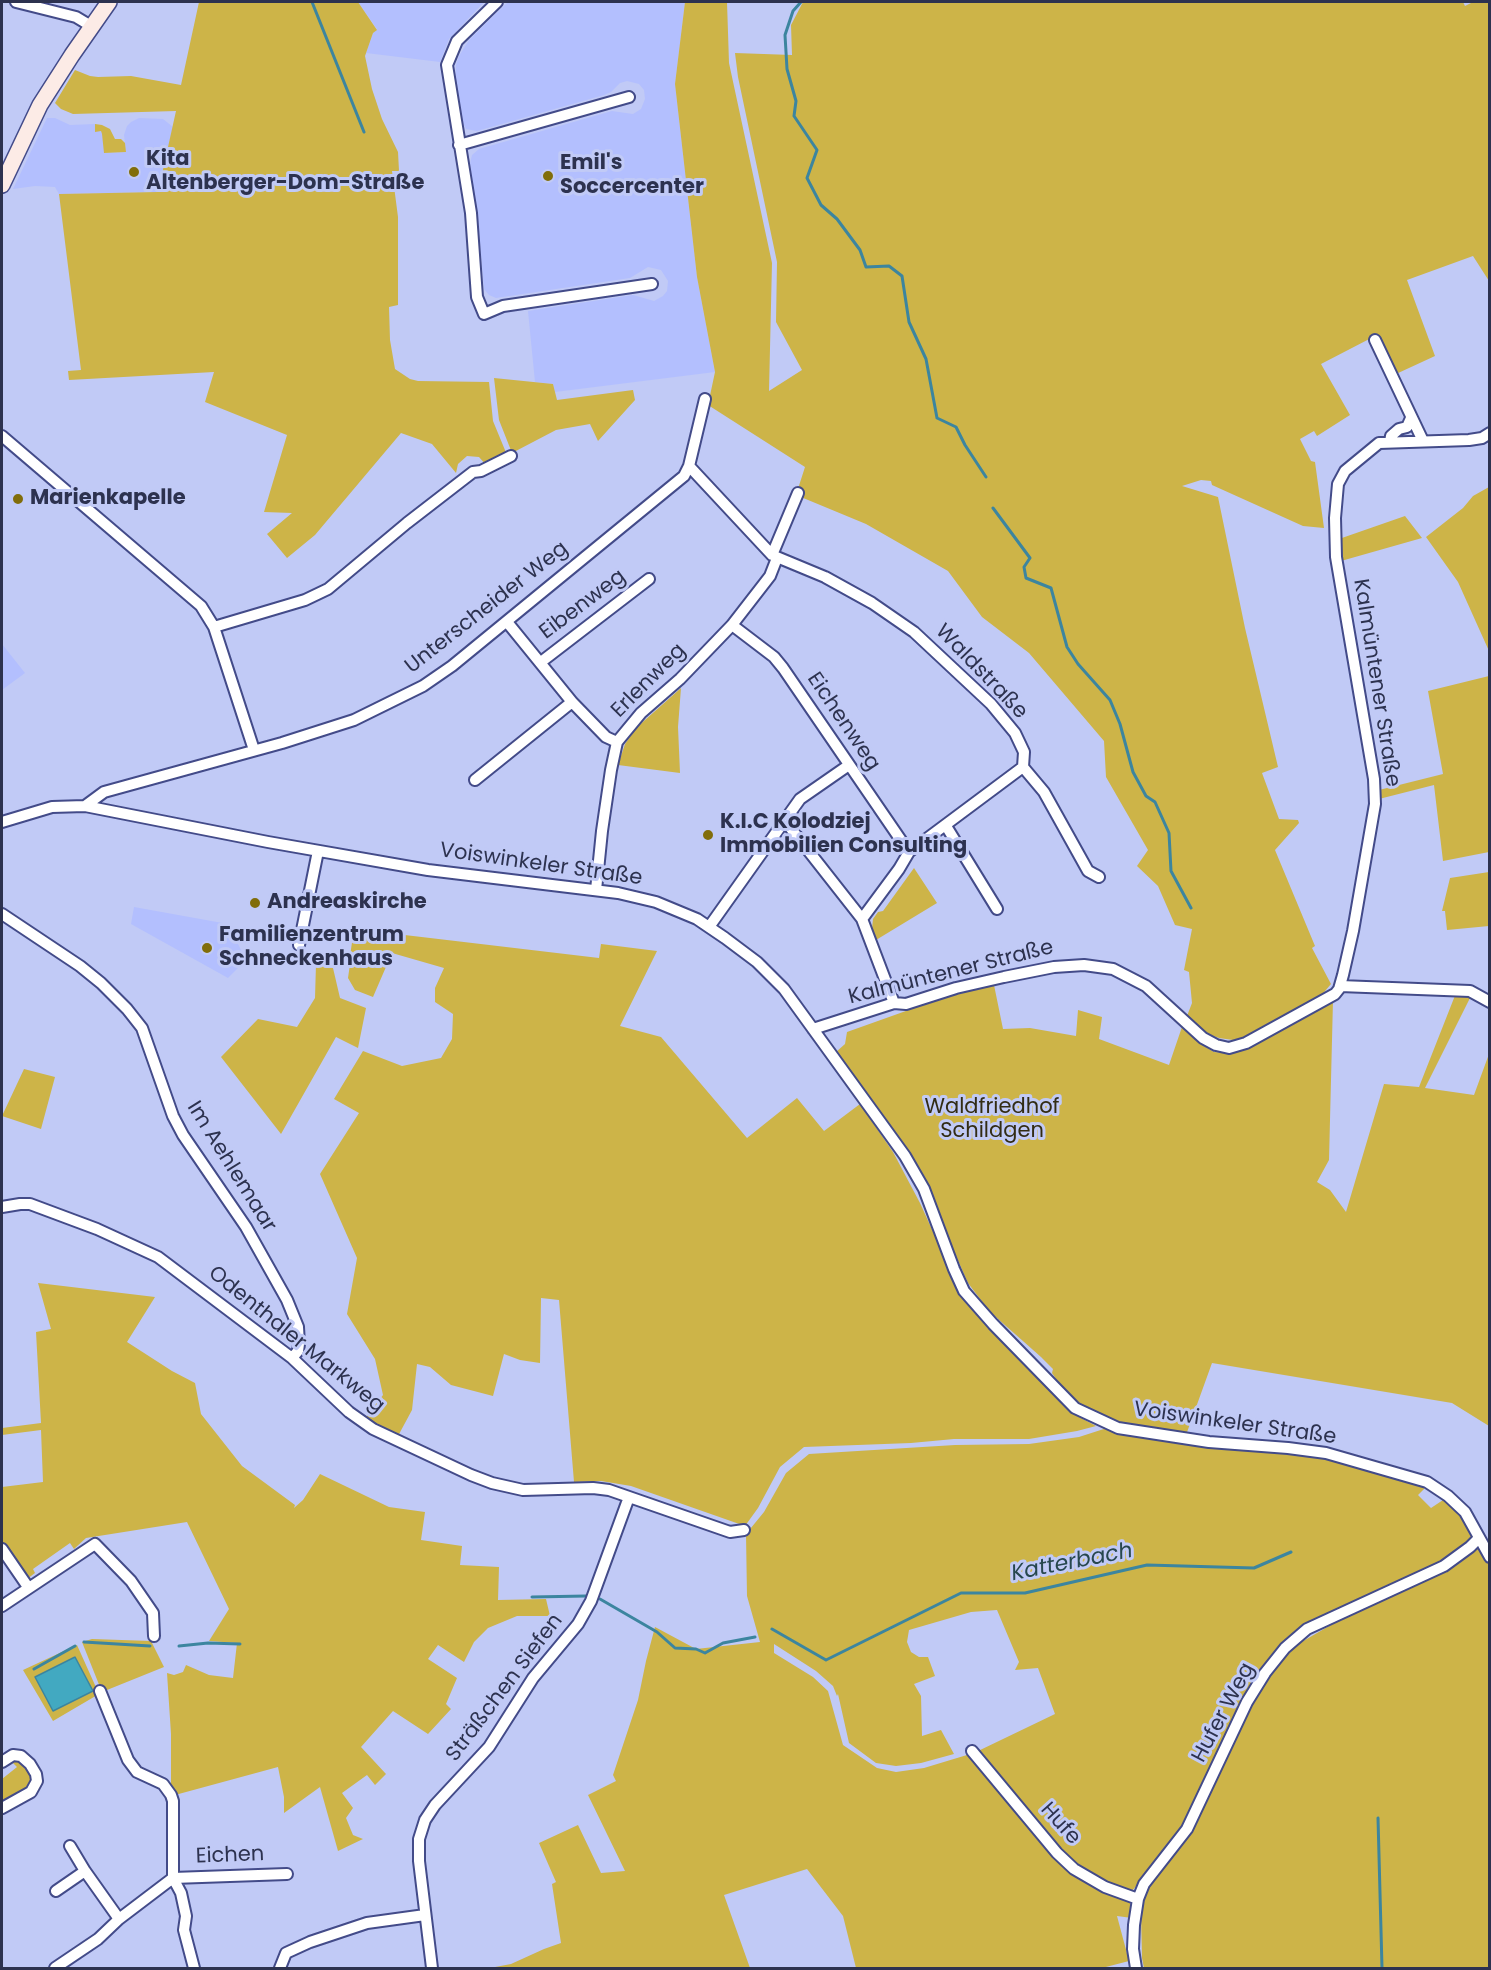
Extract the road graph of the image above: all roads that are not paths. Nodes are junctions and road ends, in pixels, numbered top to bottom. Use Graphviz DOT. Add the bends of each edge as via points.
graph roads {
  1 [pos="16,2"];
  2 [pos="109,2"];
  3 [pos="497,2"];
  4 [pos="91,26"];
  5 [pos="629,97"];
  6 [pos="459,145"];
  7 [pos="2,185"];
  8 [pos="652,284"];
  9 [pos="1375,340"];
  10 [pos="705,399"];
  11 [pos="1411,418"];
  12 [pos="1490,433"];
  13 [pos="3,441"];
  14 [pos="1423,441"];
  15 [pos="1390,442"];
  16 [pos="511,456"];
  17 [pos="689,466"];
  18 [pos="798,494"];
  19 [pos="774,557"];
  20 [pos="649,579"];
  21 [pos="507,622"];
  22 [pos="732,625"];
  23 [pos="214,627"];
  24 [pos="541,662"];
  25 [pos="572,702"];
  26 [pos="617,742"];
  27 [pos="254,750"];
  28 [pos="849,765"];
  29 [pos="1023,767"];
  30 [pos="475,780"];
  31 [pos="85,806"];
  32 [pos="785,820"];
  33 [pos="2,822"];
  34 [pos="946,826"];
  35 [pos="318,851"];
  36 [pos="909,852"];
  37 [pos="1099,877"];
  38 [pos="596,890"];
  39 [pos="997,909"];
  40 [pos="2,914"];
  41 [pos="862,919"];
  42 [pos="710,927"];
  43 [pos="299,945"];
  44 [pos="1340,986"];
  45 [pos="1490,1002"];
  46 [pos="894,1003"];
  47 [pos="813,1029"];
  48 [pos="2,1207"];
  49 [pos="292,1358"];
  50 [pos="629,1497"];
  51 [pos="744,1530"];
  52 [pos="1479,1538"];
  53 [pos="2,1549"];
  54 [pos="1490,1557"];
  55 [pos="28,1587"];
  56 [pos="2,1606"];
  57 [pos="154,1636"];
  58 [pos="100,1691"];
  59 [pos="972,1751"];
  60 [pos="2,1762"];
  61 [pos="2,1808"];
  62 [pos="70,1846"];
  63 [pos="85,1871"];
  64 [pos="287,1874"];
  65 [pos="173,1878"];
  66 [pos="56,1890"];
  67 [pos="1138,1899"];
  68 [pos="425,1915"];
  69 [pos="119,1919"];
  70 [pos="56,1968"];
  71 [pos="194,1968"];
  72 [pos="280,1968"];
  73 [pos="432,1968"];
  74 [pos="1137,1968"];
  1 -- 4 [label="street" via="76,17"];
  2 -- 4 [label="main road"];
  3 -- 6 [label="street" via="457,41 447,66"];
  4 -- 7 [label="main road" via="36,113"];
  5 -- 6 [label="street"];
  6 -- 8 [label="street" via="471,213 477,297 484,314 503,306"];
  9 -- 11 [label="street"];
  10 -- 17 [label="street, Unterscheider Weg"];
  11 -- 14 [label="street"];
  11 -- 15 [label="street, Kalmüntener Straße" via="1407,427 1391,436"];
  12 -- 14 [label="street, Kalmüntener Straße" via="1469,440"];
  13 -- 23 [label="street" via="201,606"];
  14 -- 15 [label="street, Kalmüntener Straße"];
  15 -- 44 [label="street, Kalmüntener Straße" via="1377,444 1346,471 1338,488 1336,557 1375,790 1364,873"];
  16 -- 23 [label="street" via="473,472 328,589 305,600"];
  17 -- 19 [label="street, Waldstraße"];
  17 -- 21 [label="street, Unterscheider Weg" via="684,476"];
  18 -- 19 [label="street"];
  19 -- 22 [label="street, Erlenweg" via="770,576"];
  19 -- 29 [label="street, Waldstraße" via="825,577 914,632 1015,733 1024,752"];
  20 -- 24 [label="street, Eibenweg"];
  21 -- 24 [label="street"];
  21 -- 27 [label="street, Unterscheider Weg" via="452,666 398,700 311,735"];
  22 -- 26 [label="street, Erlenweg" via="641,713"];
  22 -- 28 [label="street, Eichenweg" via="774,657"];
  23 -- 27 [label="street"];
  24 -- 25 [label="street"];
  25 -- 26 [label="street" via="606,737"];
  25 -- 30 [label="street"];
  26 -- 38 [label="street, Erlenweg"];
  27 -- 31 [label="street, Unterscheider Weg" via="104,792"];
  28 -- 32 [label="street" via="800,799"];
  28 -- 36 [label="street, Eichenweg"];
  29 -- 34 [label="street"];
  29 -- 37 [label="street" via="1044,792 1088,871"];
  31 -- 33 [label="street, Voiswinkeler Straße" via="52,807"];
  31 -- 35 [label="street, Voiswinkeler Straße"];
  32 -- 41 [label="street"];
  32 -- 42 [label="street"];
  34 -- 36 [label="street"];
  34 -- 39 [label="street"];
  35 -- 38 [label="street, Voiswinkeler Straße" via="428,870"];
  35 -- 43 [label="street"];
  36 -- 41 [label="street"];
  38 -- 42 [label="street, Voiswinkeler Straße" via="656,902"];
  40 -- 49 [label="street, Im Aehlemaar" via="101,983 142,1028 172,1116 246,1227 287,1300 298,1327 298,1351"];
  41 -- 46 [label="street"];
  42 -- 47 [label="street, Voiswinkeler Straße" via="775,979"];
  44 -- 45 [label="street" via="1470,992"];
  44 -- 46 [label="street, Kalmüntener Straße" via="1335,994 1307,1010 1246,1043 1228,1048 1203,1038 1148,987 1118,972 1094,966 1032,971 906,1004"];
  46 -- 47 [label="street, Kalmüntener Straße"];
  47 -- 52 [label="street, Voiswinkeler Straße" via="905,1156 924,1189 964,1291 1075,1408 1118,1428 1209,1442 1326,1453 1426,1482 1465,1512"];
  48 -- 49 [label="street, Odenthaler Markweg" via="30,1204 158,1257"];
  49 -- 50 [label="street, Odenthaler Markweg" via="349,1412 373,1429 471,1475 523,1490 593,1488"];
  50 -- 51 [label="street, Odenthaler Markweg" via="730,1532"];
  50 -- 68 [label="street, Sträßchen Siefen" via="591,1601 578,1624 533,1678 489,1747 425,1820 418,1849"];
  52 -- 54 [label="street, Voiswinkeler Straße"];
  52 -- 67 [label="street, Hufer Weg" via="1444,1566 1307,1629 1285,1648 1247,1702 1187,1829 1144,1884"];
  53 -- 55 [label="street"];
  55 -- 56 [label="street"];
  55 -- 57 [label="street" via="95,1544 153,1612"];
  58 -- 65 [label="street, Eichen" via="128,1760 137,1772 163,1784 171,1795"];
  59 -- 67 [label="street, Hufe" via="1074,1869 1105,1887"];
  60 -- 61 [label="street" via="13,1755 21,1756 30,1764 37,1781 31,1792"];
  62 -- 63 [label="street"];
  63 -- 66 [label="street"];
  63 -- 69 [label="street"];
  64 -- 65 [label="street, Eichen"];
  65 -- 69 [label="street, Eichen"];
  65 -- 71 [label="street, Eichen" via="181,1893 186,1916 184,1930"];
  67 -- 74 [label="street, Hufer Weg" via="1133,1949"];
  68 -- 72 [label="street" via="367,1923 320,1938 286,1953"];
  68 -- 73 [label="street, Sträßchen Siefen"];
  69 -- 70 [label="street, Eichen"];
}
